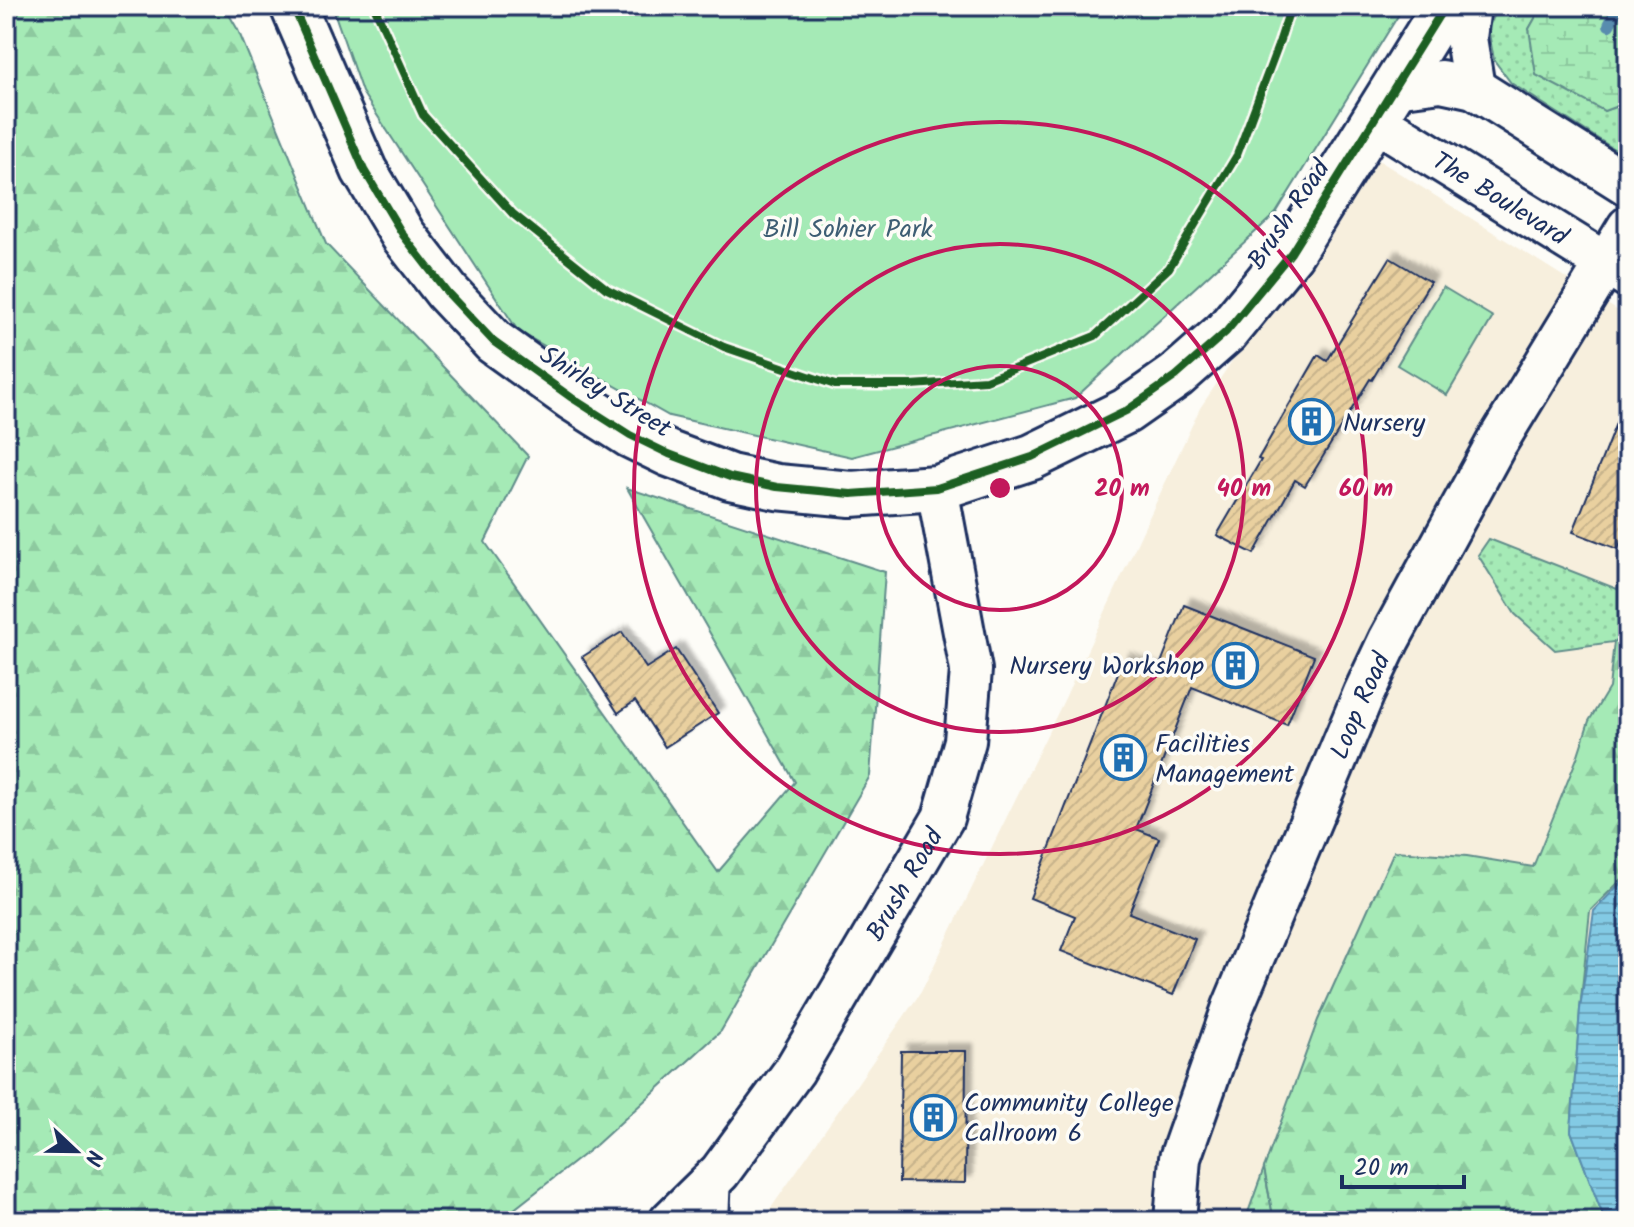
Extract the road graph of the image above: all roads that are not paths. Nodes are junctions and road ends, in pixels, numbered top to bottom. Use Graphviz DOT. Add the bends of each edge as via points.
graph roads {
  1 [pos="293,6"];
  2 [pos="1445,6"];
  3 [pos="1470,6"];
  4 [pos="1474,88"];
  5 [pos="1384,103"];
  6 [pos="1628,185"];
  7 [pos="1628,227"];
  8 [pos="1618,270"];
  9 [pos="1126,411"];
  10 [pos="937,488"];
  11 [pos="720,1172"];
  12 [pos="670,1221"];
  13 [pos="718,1221"];
  14 [pos="1175,1221"];
  1 -- 10 [label="street, Shirley Street" via="364,170 403,235 494,342 630,435 730,477 851,494"];
  2 -- 5 [label="street, Brush Road"];
  3 -- 4 [label="street" via="1466,38"];
  4 -- 5 [label="street" via="1441,81"];
  4 -- 6 [label="street"];
  5 -- 8 [label="street, The Boulevard"];
  5 -- 9 [label="street, Brush Road" via="1291,253 1226,332"];
  7 -- 8 [label="street, Loop Road"];
  8 -- 14 [label="street, Loop Road" via="1496,444 1364,693 1233,1007 1180,1158"];
  9 -- 10 [label="street, Shirley Street" via="1032,457"];
  10 -- 11 [label="street, Brush Road" via="971,670 965,741 943,818 794,1071"];
  11 -- 12 [label="street, Brush Road"];
  11 -- 13 [label="lane"];
}
